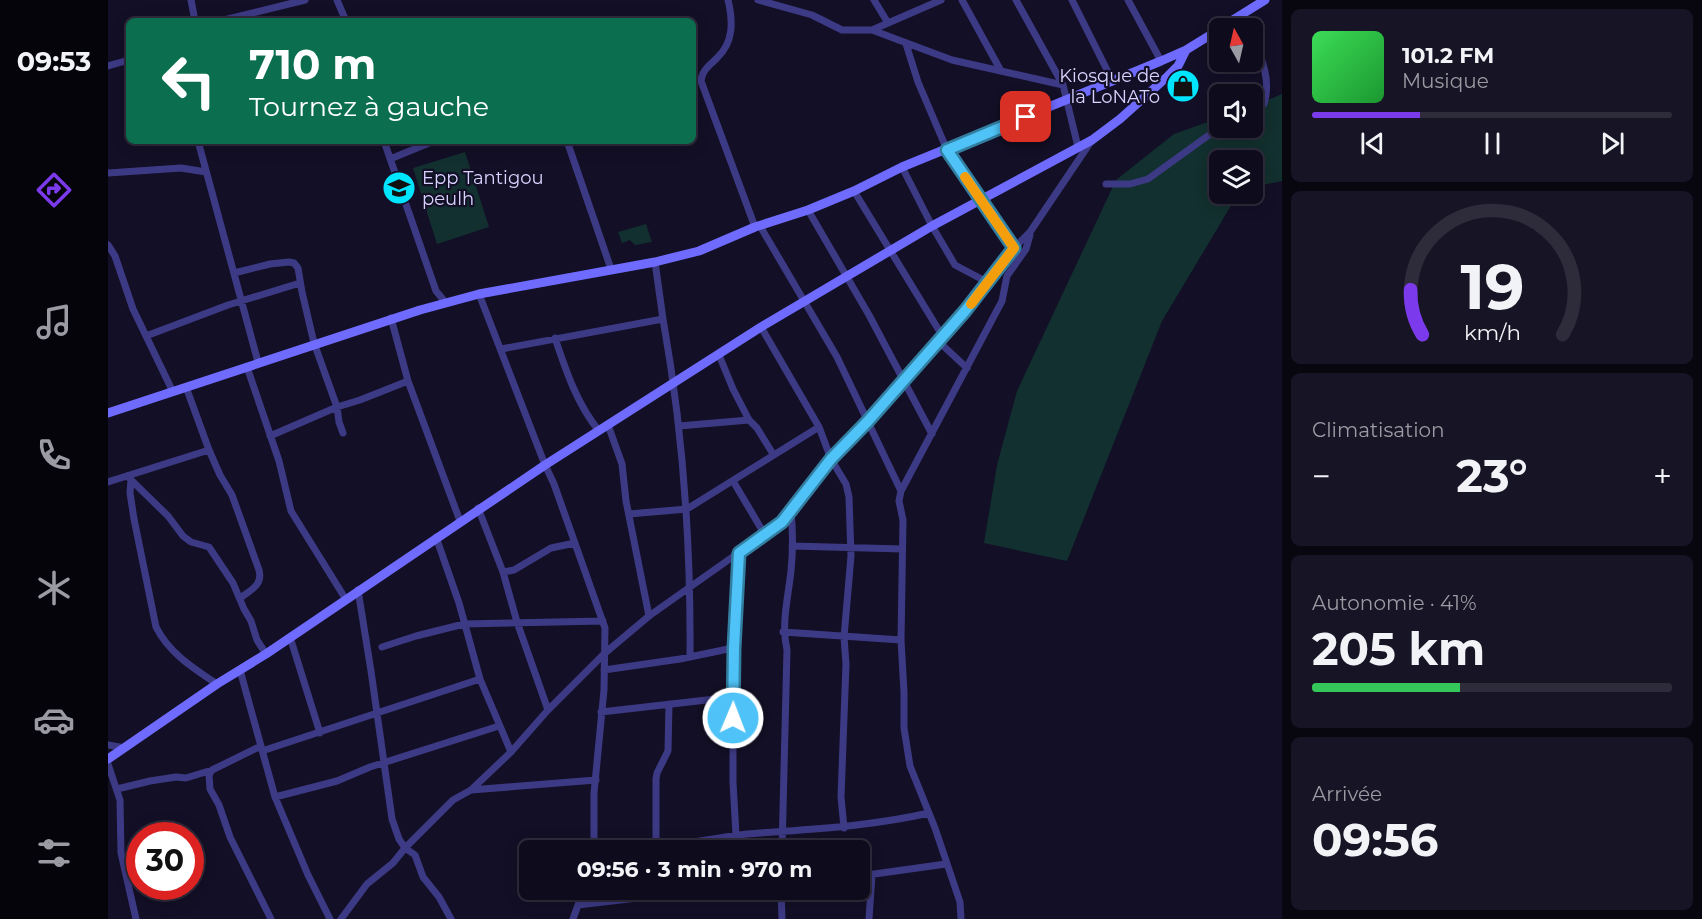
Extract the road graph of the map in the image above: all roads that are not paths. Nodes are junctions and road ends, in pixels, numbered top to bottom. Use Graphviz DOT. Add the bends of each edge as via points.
graph roads {
  1 [pos="191,0"];
  2 [pos="304,0"];
  3 [pos="728,0"];
  4 [pos="758,0"];
  5 [pos="874,0"];
  6 [pos="941,0"];
  7 [pos="962,0"];
  8 [pos="1016,0"];
  9 [pos="1072,0"];
  10 [pos="1128,0"];
  11 [pos="1265,0"];
  12 [pos="340,1"];
  13 [pos="1239,16"];
  14 [pos="194,18"];
  15 [pos="232,18"];
  16 [pos="345,18"];
  17 [pos="1236,18"];
  18 [pos="888,24"];
  19 [pos="872,30"];
  20 [pos="1209,36"];
  21 [pos="906,44"];
  22 [pos="1186,50"];
  23 [pos="126,61"];
  24 [pos="1161,61"];
  25 [pos="1263,62"];
  26 [pos="108,66"];
  27 [pos="1001,71"];
  28 [pos="1112,80"];
  29 [pos="1063,85"];
  30 [pos="1065,100"];
  31 [pos="1263,104"];
  32 [pos="1209,135"];
  33 [pos="1092,140"];
  34 [pos="199,144"];
  35 [pos="385,144"];
  36 [pos="427,144"];
  37 [pos="568,144"];
  38 [pos="1078,147"];
  39 [pos="947,150"];
  40 [pos="390,159"];
  41 [pos="903,167"];
  42 [pos="206,172"];
  43 [pos="108,173"];
  44 [pos="1106,184"];
  45 [pos="854,191"];
  46 [pos="982,200"];
  47 [pos="808,210"];
  48 [pos="932,226"];
  49 [pos="757,227"];
  50 [pos="1030,232"];
  51 [pos="108,245"];
  52 [pos="1014,248"];
  53 [pos="891,252"];
  54 [pos="655,262"];
  55 [pos="611,269"];
  56 [pos="234,273"];
  57 [pos="847,276"];
  58 [pos="987,282"];
  59 [pos="300,283"];
  60 [pos="479,294"];
  61 [pos="241,301"];
  62 [pos="805,301"];
  63 [pos="446,303"];
  64 [pos="391,318"];
  65 [pos="663,320"];
  66 [pos="761,327"];
  67 [pos="146,336"];
  68 [pos="555,338"];
  69 [pos="941,340"];
  70 [pos="314,343"];
  71 [pos="501,350"];
  72 [pos="719,355"];
  73 [pos="258,362"];
  74 [pos="247,367"];
  75 [pos="967,368"];
  76 [pos="904,380"];
  77 [pos="408,381"];
  78 [pos="674,383"];
  79 [pos="186,387"];
  80 [pos="173,392"];
  81 [pos="337,407"];
  82 [pos="108,413"];
  83 [pos="749,420"];
  84 [pos="868,421"];
  85 [pos="608,425"];
  86 [pos="679,426"];
  87 [pos="819,427"];
  88 [pos="599,431"];
  89 [pos="343,434"];
  90 [pos="932,434"];
  91 [pos="270,436"];
  92 [pos="209,450"];
  93 [pos="774,454"];
  94 [pos="831,459"];
  95 [pos="545,465"];
  96 [pos="129,478"];
  97 [pos="733,481"];
  98 [pos="108,482"];
  99 [pos="901,491"];
  100 [pos="478,508"];
  101 [pos="687,509"];
  102 [pos="791,511"];
  103 [pos="629,513"];
  104 [pos="460,521"];
  105 [pos="765,535"];
  106 [pos="436,537"];
  107 [pos="575,543"];
  108 [pos="792,546"];
  109 [pos="850,547"];
  110 [pos="902,549"];
  111 [pos="739,553"];
  112 [pos="503,572"];
  113 [pos="691,587"];
  114 [pos="358,590"];
  115 [pos="240,598"];
  116 [pos="345,598"];
  117 [pos="649,616"];
  118 [pos="603,621"];
  119 [pos="517,622"];
  120 [pos="464,624"];
  121 [pos="783,633"];
  122 [pos="290,637"];
  123 [pos="844,637"];
  124 [pos="901,640"];
  125 [pos="382,647"];
  126 [pos="734,648"];
  127 [pos="605,653"];
  128 [pos="266,654"];
  129 [pos="690,657"];
  130 [pos="240,670"];
  131 [pos="604,670"];
  132 [pos="480,679"];
  133 [pos="217,684"];
  134 [pos="733,697"];
  135 [pos="669,704"];
  136 [pos="548,710"];
  137 [pos="601,712"];
  138 [pos="378,714"];
  139 [pos="499,726"];
  140 [pos="320,733"];
  141 [pos="108,745"];
  142 [pos="125,748"];
  143 [pos="262,749"];
  144 [pos="511,752"];
  145 [pos="108,762"];
  146 [pos="384,763"];
  147 [pos="212,770"];
  148 [pos="596,780"];
  149 [pos="117,789"];
  150 [pos="471,790"];
  151 [pos="275,797"];
  152 [pos="929,813"];
  153 [pos="844,828"];
  154 [pos="783,831"];
  155 [pos="736,835"];
  156 [pos="595,840"];
  157 [pos="656,840"];
  158 [pos="706,840"];
  159 [pos="783,840"];
  160 [pos="405,848"];
  161 [pos="946,864"];
  162 [pos="872,875"];
  163 [pos="580,900"];
  164 [pos="608,900"];
  165 [pos="781,900"];
  166 [pos="579,905"];
  167 [pos="136,919"];
  168 [pos="271,919"];
  169 [pos="330,919"];
  170 [pos="341,919"];
  171 [pos="451,919"];
  172 [pos="573,919"];
  173 [pos="782,919"];
  174 [pos="869,919"];
  175 [pos="961,919"];
  1 -- 14 [label="street"];
  2 -- 15 [label="street"];
  3 -- 49 [label="street" via="732,21 728,44 702,73 701,81"];
  4 -- 19 [label="street" via="812,15 842,30"];
  5 -- 18 [label="street"];
  6 -- 18 [label="street"];
  7 -- 27 [label="street"];
  8 -- 29 [label="street"];
  9 -- 28 [label="street"];
  10 -- 24 [label="street"];
  11 -- 13 [label="street"];
  12 -- 16 [label="street"];
  13 -- 17 [label="street"];
  18 -- 19 [label="street"];
  19 -- 21 [label="street"];
  20 -- 22 [label="street"];
  21 -- 27 [label="street"];
  21 -- 39 [label="street"];
  22 -- 24 [label="street"];
  22 -- 33 [label="street" via="1179,66 1131,111"];
  23 -- 26 [label="street"];
  24 -- 28 [label="street"];
  25 -- 31 [label="street" via="1267,94"];
  27 -- 29 [label="street"];
  28 -- 30 [label="street"];
  29 -- 30 [label="street"];
  30 -- 38 [label="street"];
  30 -- 39 [label="street"];
  32 -- 44 [label="street" via="1149,179"];
  33 -- 38 [label="street"];
  33 -- 50 [label="street"];
  34 -- 42 [label="street"];
  35 -- 40 [label="street"];
  36 -- 40 [label="street"];
  37 -- 55 [label="street"];
  38 -- 46 [label="street"];
  39 -- 41 [label="street"];
  39 -- 46 [label="street"];
  40 -- 63 [label="street" via="436,291"];
  41 -- 45 [label="street"];
  41 -- 48 [label="street"];
  42 -- 43 [label="street" via="181,168"];
  42 -- 56 [label="street"];
  45 -- 47 [label="street"];
  45 -- 53 [label="street"];
  46 -- 48 [label="street"];
  46 -- 52 [label="street"];
  47 -- 49 [label="street"];
  47 -- 57 [label="street"];
  48 -- 53 [label="street"];
  48 -- 58 [label="street" via="956,265"];
  49 -- 54 [label="street" via="699,251"];
  49 -- 62 [label="street"];
  50 -- 52 [label="street"];
  50 -- 75 [label="street" via="1026,249 1007,276 1002,301"];
  51 -- 67 [label="street"];
  52 -- 58 [label="street"];
  53 -- 57 [label="street"];
  53 -- 69 [label="street"];
  54 -- 55 [label="street"];
  54 -- 65 [label="street"];
  55 -- 60 [label="street"];
  56 -- 59 [label="street" via="289,262 298,268"];
  56 -- 61 [label="street"];
  57 -- 62 [label="street"];
  57 -- 76 [label="street"];
  58 -- 69 [label="street"];
  59 -- 61 [label="street"];
  59 -- 70 [label="street"];
  60 -- 63 [label="street"];
  60 -- 71 [label="street"];
  61 -- 67 [label="street"];
  61 -- 73 [label="street"];
  62 -- 66 [label="street"];
  62 -- 84 [label="street"];
  63 -- 64 [label="street"];
  64 -- 70 [label="street"];
  64 -- 77 [label="street"];
  65 -- 68 [label="street"];
  65 -- 78 [label="street"];
  66 -- 72 [label="street"];
  66 -- 87 [label="street"];
  67 -- 80 [label="street"];
  68 -- 71 [label="street"];
  68 -- 88 [label="street" via="577,397"];
  69 -- 75 [label="street"];
  69 -- 76 [label="street"];
  70 -- 73 [label="street"];
  70 -- 81 [label="street"];
  71 -- 95 [label="street"];
  72 -- 78 [label="street"];
  72 -- 83 [label="street"];
  73 -- 74 [label="street"];
  74 -- 79 [label="street"];
  74 -- 91 [label="street"];
  75 -- 90 [label="street"];
  76 -- 84 [label="street"];
  76 -- 90 [label="street"];
  77 -- 81 [label="street"];
  77 -- 104 [label="street"];
  78 -- 85 [label="street"];
  78 -- 86 [label="street"];
  79 -- 80 [label="street"];
  79 -- 92 [label="street"];
  80 -- 82 [label="street"];
  81 -- 89 [label="street"];
  81 -- 91 [label="street"];
  83 -- 86 [label="street"];
  83 -- 93 [label="street"];
  84 -- 94 [label="street"];
  84 -- 99 [label="street"];
  85 -- 88 [label="street"];
  85 -- 103 [label="street" via="622,464"];
  86 -- 101 [label="street"];
  87 -- 93 [label="street"];
  87 -- 94 [label="street"];
  88 -- 95 [label="street"];
  90 -- 99 [label="street"];
  91 -- 116 [label="street" via="291,512"];
  92 -- 96 [label="street"];
  92 -- 115 [label="street" via="232,495 261,577 258,585"];
  93 -- 97 [label="street"];
  94 -- 102 [label="street"];
  94 -- 109 [label="street" via="849,497"];
  95 -- 100 [label="street"];
  95 -- 107 [label="street"];
  96 -- 98 [label="street"];
  96 -- 115 [label="street" via="168,516 183,537 209,547"];
  96 -- 133 [label="street" via="156,627 183,660"];
  97 -- 101 [label="street"];
  97 -- 105 [label="street"];
  99 -- 110 [label="street"];
  100 -- 104 [label="street"];
  100 -- 112 [label="street"];
  101 -- 103 [label="street"];
  101 -- 113 [label="street"];
  102 -- 105 [label="street"];
  102 -- 108 [label="street"];
  103 -- 117 [label="street"];
  104 -- 106 [label="street"];
  105 -- 111 [label="street"];
  106 -- 114 [label="street"];
  106 -- 120 [label="street"];
  107 -- 112 [label="street" via="551,548 514,570"];
  107 -- 118 [label="street"];
  108 -- 109 [label="street"];
  108 -- 121 [label="street"];
  109 -- 110 [label="street"];
  109 -- 123 [label="street"];
  110 -- 124 [label="street"];
  111 -- 113 [label="street"];
  111 -- 126 [label="street"];
  112 -- 119 [label="street"];
  113 -- 117 [label="street"];
  113 -- 129 [label="street"];
  114 -- 116 [label="street"];
  114 -- 138 [label="street"];
  115 -- 128 [label="street"];
  116 -- 122 [label="street"];
  117 -- 127 [label="street"];
  118 -- 119 [label="street"];
  118 -- 127 [label="street"];
  119 -- 120 [label="street"];
  119 -- 136 [label="street"];
  120 -- 125 [label="street"];
  120 -- 132 [label="street"];
  121 -- 123 [label="street"];
  121 -- 154 [label="street" via="787,650"];
  122 -- 128 [label="street"];
  122 -- 140 [label="street"];
  123 -- 124 [label="street"];
  123 -- 153 [label="street"];
  124 -- 152 [label="street" via="908,754"];
  126 -- 129 [label="street"];
  126 -- 134 [label="street"];
  127 -- 131 [label="street"];
  127 -- 136 [label="street"];
  128 -- 130 [label="street"];
  129 -- 131 [label="street"];
  130 -- 133 [label="street"];
  130 -- 143 [label="street"];
  131 -- 137 [label="street"];
  132 -- 138 [label="street"];
  132 -- 139 [label="street"];
  133 -- 142 [label="street"];
  134 -- 135 [label="street"];
  134 -- 155 [label="street"];
  135 -- 137 [label="street"];
  135 -- 157 [label="street" via="668,751 656,779"];
  136 -- 144 [label="street"];
  137 -- 148 [label="street"];
  138 -- 140 [label="street"];
  138 -- 146 [label="street"];
  139 -- 144 [label="street"];
  139 -- 146 [label="street"];
  140 -- 143 [label="street"];
  141 -- 142 [label="street"];
  142 -- 145 [label="street"];
  143 -- 147 [label="street"];
  143 -- 151 [label="street"];
  144 -- 150 [label="street"];
  145 -- 149 [label="street"];
  146 -- 151 [label="street" via="338,781"];
  146 -- 160 [label="street" via="392,819"];
  147 -- 149 [label="street"];
  147 -- 168 [label="street" via="210,789"];
  148 -- 150 [label="street"];
  148 -- 156 [label="street"];
  149 -- 167 [label="street" via="121,853"];
  150 -- 160 [label="street" via="453,800"];
  151 -- 169 [label="street"];
  152 -- 153 [label="street"];
  152 -- 161 [label="street"];
  153 -- 154 [label="street"];
  154 -- 155 [label="street"];
  154 -- 159 [label="street"];
  155 -- 158 [label="street"];
  160 -- 170 [label="street" via="366,884"];
  160 -- 171 [label="street" via="415,855 423,877"];
  161 -- 162 [label="street"];
  161 -- 175 [label="street" via="960,902"];
  162 -- 174 [label="street"];
  163 -- 166 [label="street"];
  164 -- 166 [label="street"];
  165 -- 173 [label="street"];
  166 -- 172 [label="street"];
}
